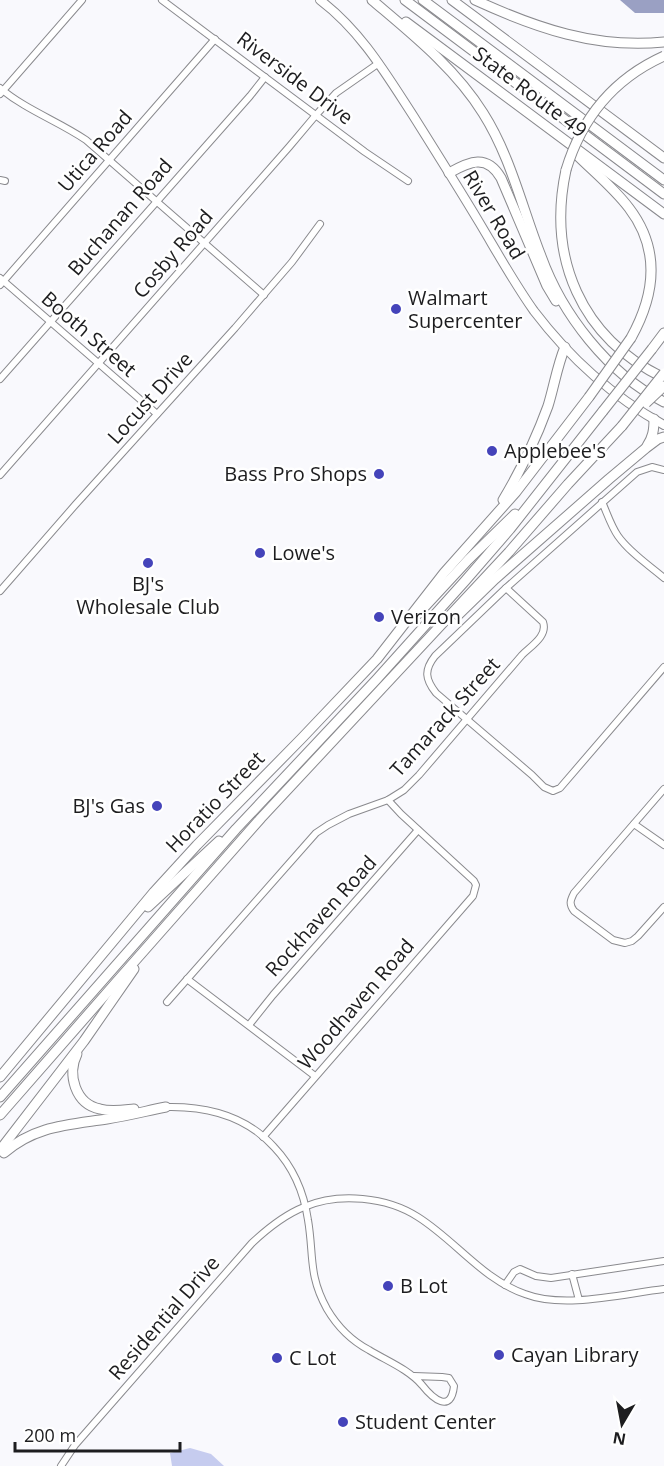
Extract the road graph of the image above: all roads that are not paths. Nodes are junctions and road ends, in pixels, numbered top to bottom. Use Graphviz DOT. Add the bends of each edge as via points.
graph roads {
  1 [pos="82,0"];
  2 [pos="162,0"];
  3 [pos="320,0"];
  4 [pos="373,0"];
  5 [pos="405,0"];
  6 [pos="423,0"];
  7 [pos="452,0"];
  8 [pos="475,0"];
  9 [pos="215,39"];
  10 [pos="664,42"];
  11 [pos="664,56"];
  12 [pos="379,63"];
  13 [pos="265,77"];
  14 [pos="1,91"];
  15 [pos="316,115"];
  16 [pos="556,134"];
  17 [pos="664,158"];
  18 [pos="109,160"];
  19 [pos="449,173"];
  20 [pos="664,180"];
  21 [pos="408,181"];
  22 [pos="664,194"];
  23 [pos="157,201"];
  24 [pos="664,214"];
  25 [pos="320,224"];
  26 [pos="204,243"];
  27 [pos="1,281"];
  28 [pos="264,295"];
  29 [pos="51,322"];
  30 [pos="664,333"];
  31 [pos="565,347"];
  32 [pos="606,360"];
  33 [pos="98,364"];
  34 [pos="664,375"];
  35 [pos="0,379"];
  36 [pos="664,386"];
  37 [pos="664,402"];
  38 [pos="157,414"];
  39 [pos="654,419"];
  40 [pos="664,425"];
  41 [pos="622,426"];
  42 [pos="664,437"];
  43 [pos="646,448"];
  44 [pos="664,470"];
  45 [pos="0,475"];
  46 [pos="539,492"];
  47 [pos="602,502"];
  48 [pos="489,522"];
  49 [pos="664,578"];
  50 [pos="506,588"];
  51 [pos="0,591"];
  52 [pos="394,637"];
  53 [pos="418,650"];
  54 [pos="664,667"];
  55 [pos="467,720"];
  56 [pos="664,789"];
  57 [pos="388,800"];
  58 [pos="634,824"];
  59 [pos="236,829"];
  60 [pos="418,830"];
  61 [pos="664,845"];
  62 [pos="664,907"];
  63 [pos="163,929"];
  64 [pos="111,942"];
  65 [pos="187,979"];
  66 [pos="167,1002"];
  67 [pos="249,1025"];
  68 [pos="84,1041"];
  69 [pos="315,1076"];
  70 [pos="0,1077"];
  71 [pos="0,1097"];
  72 [pos="166,1107"];
  73 [pos="0,1115"];
  74 [pos="263,1137"];
  75 [pos="0,1150"];
  76 [pos="0,1156"];
  77 [pos="306,1206"];
  78 [pos="664,1261"];
  79 [pos="572,1274"];
  80 [pos="505,1285"];
  81 [pos="664,1289"];
  82 [pos="579,1300"];
  83 [pos="414,1376"];
  84 [pos="61,1466"];
  1 -- 14 [label="street"];
  2 -- 9 [label="street, Riverside Drive"];
  3 -- 12 [label="main road, River Road"];
  4 -- 16 [label="highway, State Route 49"];
  4 -- 32 [label="highway" via="432,52 483,113 508,164 548,273 569,311"];
  5 -- 22 [label="highway"];
  6 -- 20 [label="highway"];
  7 -- 17 [label="highway, State Route 49"];
  8 -- 10 [label="highway" via="531,24 581,39 629,44"];
  9 -- 13 [label="street, Riverside Drive"];
  9 -- 18 [label="street, Utica Road"];
  11 -- 34 [label="highway, bridge" via="616,87 584,126 571,153 560,207 562,246 580,300 608,337 633,359"];
  12 -- 15 [label="street, Cosby Road" via="336,93"];
  12 -- 19 [label="main road, River Road"];
  13 -- 15 [label="street, Riverside Drive"];
  13 -- 23 [label="street, Buchanan Road"];
  14 -- 18 [label="street" via="68,128"];
  15 -- 21 [label="street, Riverside Drive"];
  15 -- 26 [label="street, Cosby Road"];
  16 -- 24 [label="highway, State Route 49"];
  16 -- 48 [label="highway, bridge" via="634,215 650,258 649,295 631,339"];
  18 -- 23 [label="street"];
  18 -- 27 [label="street, Utica Road"];
  19 -- 31 [label="main road, River Road" via="534,310"];
  19 -- 32 [label="highway" via="475,162 497,170 558,306"];
  23 -- 26 [label="street"];
  23 -- 29 [label="street, Buchanan Road"];
  25 -- 28 [label="street, Locust Drive"];
  26 -- 28 [label="street"];
  26 -- 33 [label="street, Cosby Road"];
  27 -- 29 [label="street, Booth Street"];
  28 -- 38 [label="street, Locust Drive"];
  29 -- 33 [label="street, Booth Street"];
  29 -- 35 [label="street, Buchanan Road"];
  30 -- 46 [label="highway, bridge"];
  31 -- 39 [label="main road, River Road" via="616,394"];
  31 -- 48 [label="highway" via="531,448"];
  32 -- 37 [label="highway" via="625,378"];
  33 -- 38 [label="street, Booth Street"];
  33 -- 45 [label="street, Cosby Road"];
  34 -- 41 [label="highway, bridge"];
  36 -- 41 [label="highway, bridge"];
  38 -- 51 [label="street, Locust Drive"];
  39 -- 40 [label="main road, River Road"];
  39 -- 43 [label="highway" via="652,439"];
  41 -- 53 [label="highway"];
  42 -- 43 [label="highway"];
  43 -- 53 [label="highway"];
  44 -- 47 [label="street" via="652,467 637,472"];
  46 -- 52 [label="highway"];
  46 -- 59 [label="highway" via="403,650"];
  47 -- 49 [label="street" via="625,545"];
  47 -- 50 [label="street"];
  48 -- 52 [label="highway, Horatio Street"];
  50 -- 55 [label="street, Tamarack Street" via="543,622 544,632"];
  50 -- 55 [label="street" via="435,656 427,671 429,685"];
  52 -- 64 [label="highway, Horatio Street"];
  53 -- 63 [label="highway"];
  54 -- 55 [label="street" via="560,788 553,791"];
  55 -- 57 [label="street, Tamarack Street" via="419,775"];
  56 -- 58 [label="street"];
  57 -- 60 [label="street"];
  57 -- 65 [label="street, Tamarack Street" via="349,814 316,833"];
  58 -- 61 [label="street"];
  58 -- 62 [label="street" via="574,893 571,906 620,943 632,941"];
  59 -- 64 [label="highway"];
  59 -- 71 [label="highway"];
  60 -- 67 [label="street, Rockhaven Road"];
  60 -- 69 [label="street, Woodhaven Road" via="474,881 475,892"];
  63 -- 68 [label="highway"];
  63 -- 73 [label="highway"];
  64 -- 70 [label="highway, Horatio Street"];
  65 -- 66 [label="street, Tamarack Street"];
  65 -- 67 [label="street"];
  67 -- 69 [label="street"];
  68 -- 72 [label="highway" via="72,1077 86,1102 112,1111"];
  68 -- 75 [label="highway"];
  69 -- 74 [label="street, Woodhaven Road"];
  72 -- 74 [label="street" via="221,1113"];
  72 -- 76 [label="highway" via="48,1129 15,1143"];
  74 -- 77 [label="street" via="290,1168"];
  77 -- 80 [label="street, Residential Drive" via="356,1199 405,1210"];
  77 -- 83 [label="street" via="314,1278 329,1311 355,1341"];
  77 -- 84 [label="street, Residential Drive" via="283,1218 252,1243 75,1445"];
  78 -- 79 [label="street"];
  79 -- 80 [label="street" via="551,1278 517,1270"];
  79 -- 82 [label="street"];
  80 -- 82 [label="street, Residential Drive" via="543,1299"];
  81 -- 82 [label="street, Residential Drive"];
  83 -- 83 [label="street" via="436,1400 443,1402 453,1395 454,1386 449,1378"];
}
